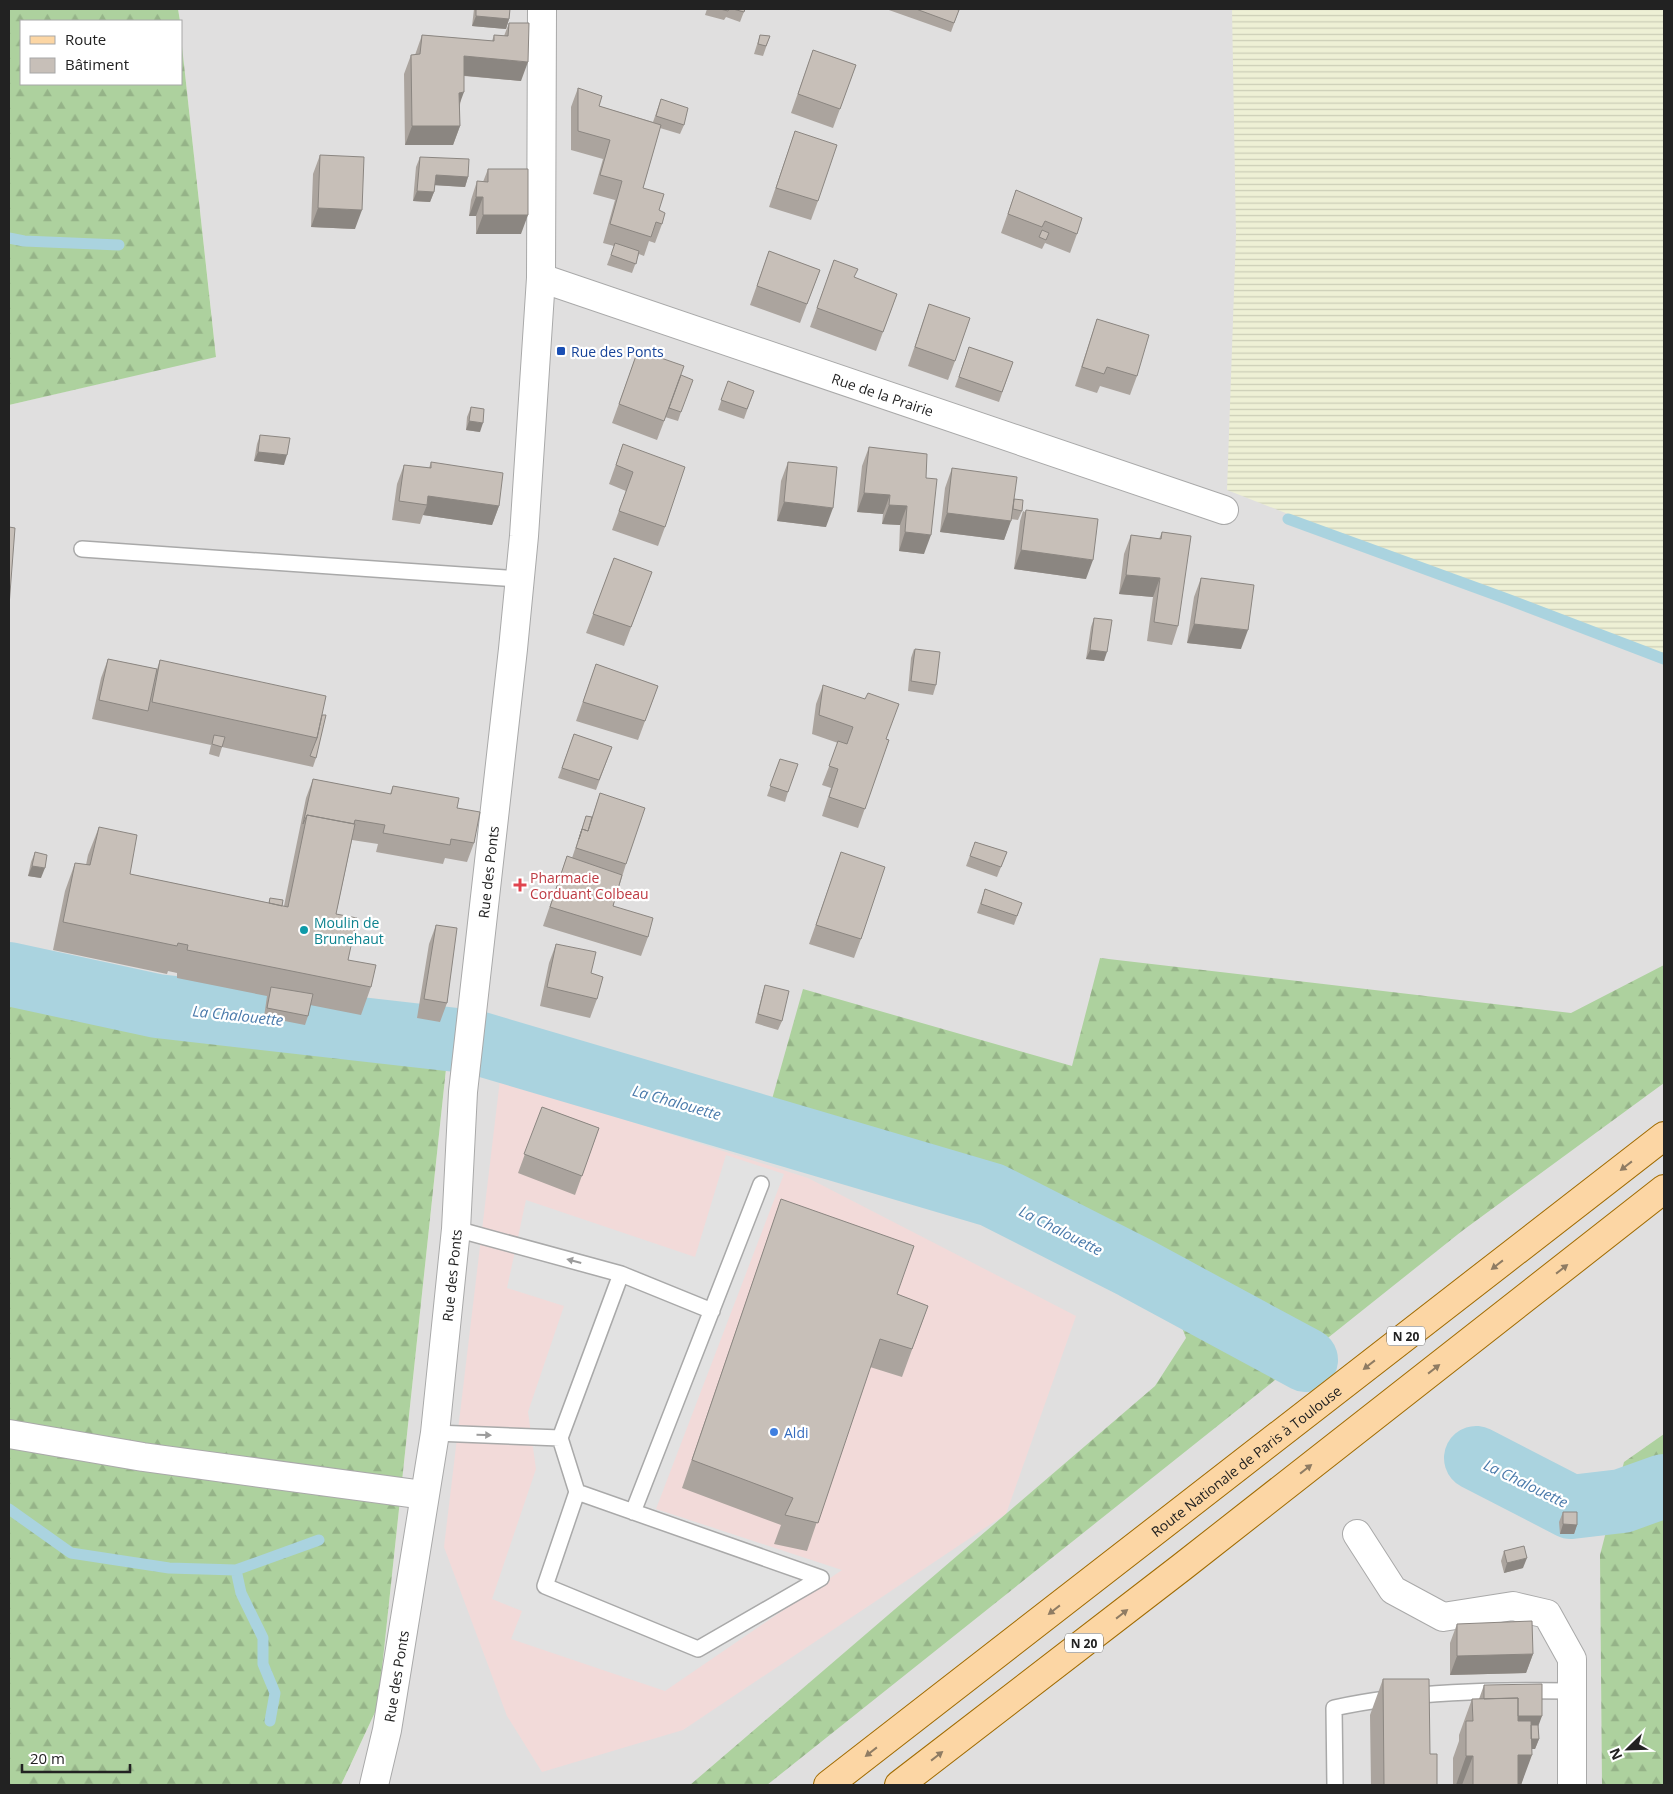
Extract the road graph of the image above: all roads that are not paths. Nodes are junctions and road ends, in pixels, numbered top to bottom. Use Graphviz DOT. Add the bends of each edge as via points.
graph roads {
  1 [pos="542,9"];
  2 [pos="541,278"];
  3 [pos="1224,510"];
  4 [pos="82,549"];
  5 [pos="519,579"];
  6 [pos="1664,1136"];
  7 [pos="761,1184"];
  8 [pos="1664,1190"];
  9 [pos="456,1229"];
  10 [pos="621,1274"];
  11 [pos="712,1311"];
  12 [pos="435,1433"];
  13 [pos="9,1434"];
  14 [pos="560,1438"];
  15 [pos="577,1492"];
  16 [pos="424,1495"];
  17 [pos="633,1512"];
  18 [pos="1357,1534"];
  19 [pos="1572,1692"];
  20 [pos="387,1730"];
  21 [pos="374,1785"];
  22 [pos="395,1785"];
  23 [pos="828,1785"];
  24 [pos="899,1785"];
  25 [pos="1335,1785"];
  26 [pos="1572,1785"];
  1 -- 2 [label="street, Rue des Ponts"];
  2 -- 3 [label="street, Rue de la Prairie"];
  2 -- 5 [label="street, Rue des Ponts"];
  4 -- 5 [label="lane"];
  5 -- 9 [label="street, Rue des Ponts" via="463,1092"];
  6 -- 23 [label="main road, Route Nationale de Paris à Toulouse / N 20, one-way"];
  7 -- 11 [label="lane"];
  24 -- 8 [label="main road, N 20, one-way"];
  10 -- 9 [label="lane, one-way"];
  9 -- 12 [label="street, Rue des Ponts"];
  10 -- 11 [label="lane"];
  10 -- 14 [label="lane"];
  11 -- 17 [label="lane"];
  12 -- 14 [label="lane, one-way"];
  12 -- 16 [label="street, Rue des Ponts"];
  13 -- 16 [label="street" via="143,1457"];
  14 -- 15 [label="lane"];
  15 -- 17 [label="lane"];
  15 -- 17 [label="lane" via="545,1586 698,1650 821,1578"];
  16 -- 20 [label="street, Rue des Ponts"];
  18 -- 19 [label="street" via="1393,1590 1443,1616 1513,1606 1547,1614 1572,1659"];
  19 -- 25 [label="lane" via="1491,1690 1374,1700 1334,1708"];
  19 -- 26 [label="street"];
  20 -- 21 [label="street, Rue des Ponts"];
  20 -- 22 [label="street, Rue des Ponts"];
}
